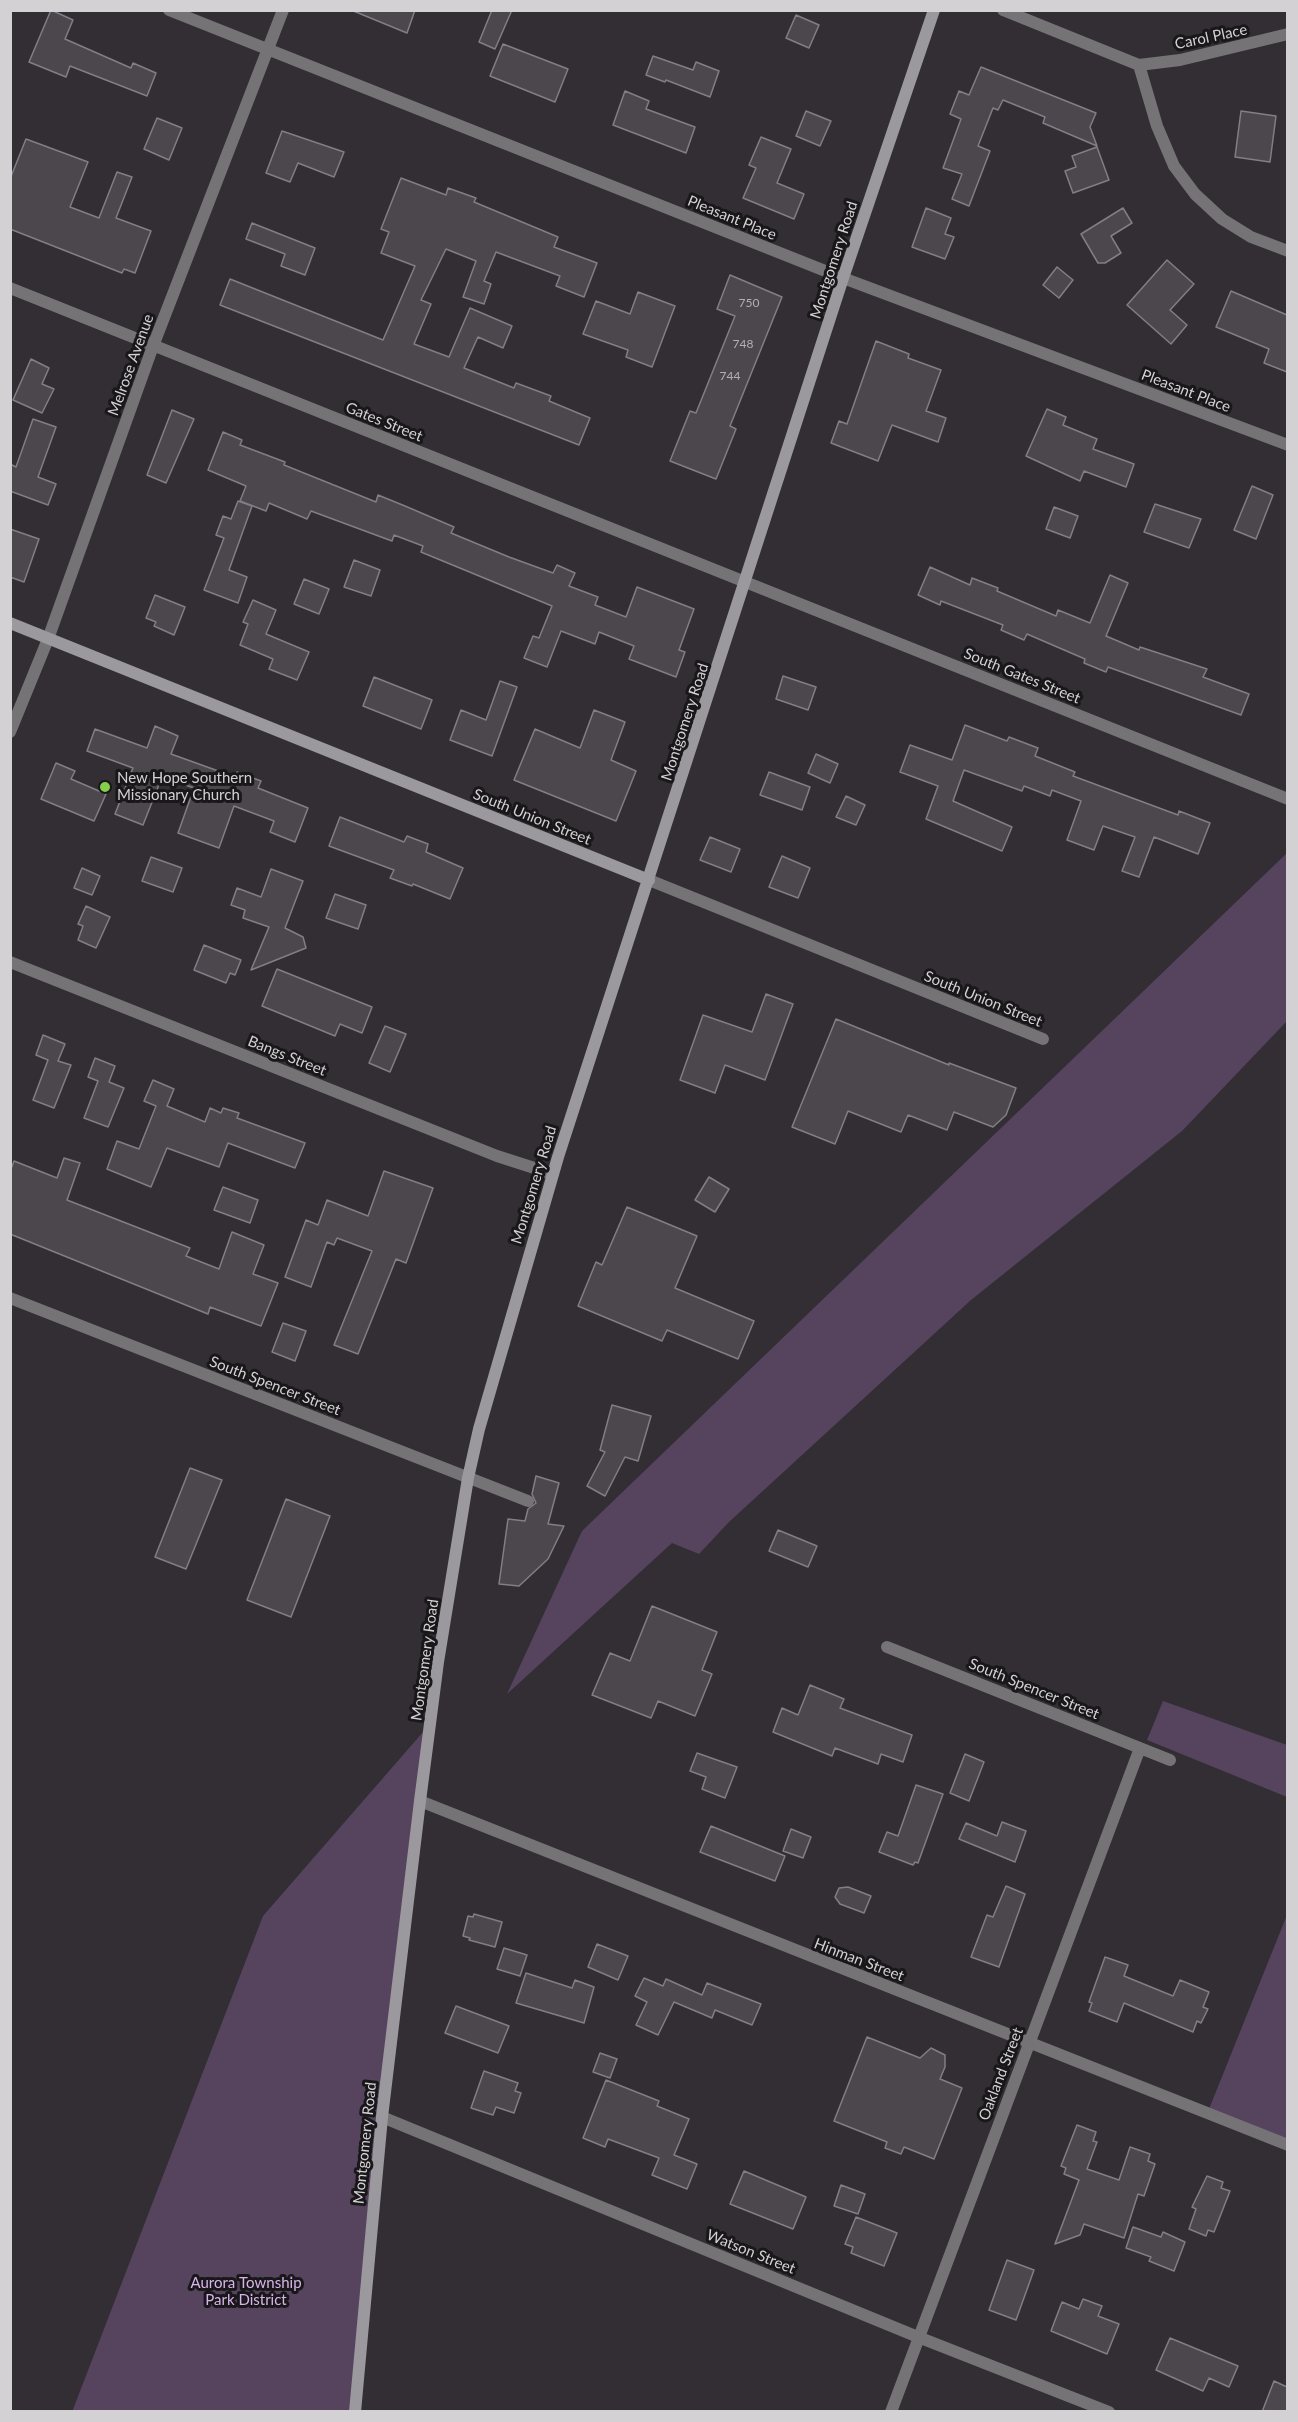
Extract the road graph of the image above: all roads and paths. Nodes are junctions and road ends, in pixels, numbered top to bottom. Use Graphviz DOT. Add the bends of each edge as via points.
graph roads {
  1 [pos="169,10"];
  2 [pos="283,10"];
  3 [pos="934,10"];
  4 [pos="1003,10"];
  5 [pos="1287,34"];
  6 [pos="269,51"];
  7 [pos="1139,65"];
  8 [pos="1287,251"];
  9 [pos="843,278"];
  10 [pos="10,288"];
  11 [pos="153,346"];
  12 [pos="1287,445"];
  13 [pos="746,582"];
  14 [pos="10,623"];
  15 [pos="48,639"];
  16 [pos="10,732"];
  17 [pos="1287,799"];
  18 [pos="649,880"];
  19 [pos="10,962"];
  20 [pos="1043,1039"];
  21 [pos="553,1174"];
  22 [pos="10,1298"];
  23 [pos="468,1478"];
  24 [pos="528,1501"];
  25 [pos="887,1647"];
  26 [pos="1140,1748"];
  27 [pos="1170,1760"];
  28 [pos="420,1801"];
  29 [pos="1029,2043"];
  30 [pos="382,2117"];
  31 [pos="1287,2145"];
  32 [pos="918,2337"];
  33 [pos="355,2412"];
  34 [pos="891,2412"];
  35 [pos="1109,2412"];
  1 -- 6 [label="street, Pleasant Place"];
  2 -- 6 [label="street, Melrose Avenue"];
  3 -- 9 [label="street, Montgomery Road"];
  4 -- 7 [label="street"];
  5 -- 7 [label="street, Carol Place" via="1202,55"];
  6 -- 9 [label="street, Pleasant Place"];
  6 -- 11 [label="street, Melrose Avenue"];
  7 -- 8 [label="street" via="1170,156 1195,194 1222,219 1251,237"];
  9 -- 12 [label="street, Pleasant Place"];
  9 -- 13 [label="street, Montgomery Road"];
  10 -- 11 [label="street, Gates Street"];
  11 -- 13 [label="street, Gates Street"];
  11 -- 15 [label="street, Melrose Avenue"];
  13 -- 17 [label="street, South Gates Street"];
  13 -- 18 [label="street, Montgomery Road"];
  14 -- 15 [label="street, South Union Street"];
  15 -- 16 [label="street, Melrose Avenue"];
  15 -- 18 [label="street, South Union Street"];
  18 -- 20 [label="street, South Union Street"];
  18 -- 21 [label="street, Montgomery Road"];
  19 -- 21 [label="street, Bangs Street" via="490,1153"];
  21 -- 23 [label="street, Montgomery Road"];
  22 -- 23 [label="street, South Spencer Street"];
  23 -- 24 [label="street, South Spencer Street"];
  23 -- 28 [label="street, Montgomery Road"];
  25 -- 26 [label="street, South Spencer Street"];
  26 -- 27 [label="street, South Spencer Street"];
  26 -- 29 [label="street, Oakland Street"];
  28 -- 29 [label="street, Hinman Street"];
  28 -- 30 [label="street, Montgomery Road"];
  29 -- 31 [label="street, Hinman Street"];
  29 -- 32 [label="street, Oakland Street"];
  30 -- 32 [label="street, Watson Street"];
  30 -- 33 [label="street, Montgomery Road"];
  32 -- 34 [label="street, Oakland Street"];
  32 -- 35 [label="street, Watson Street"];
}
